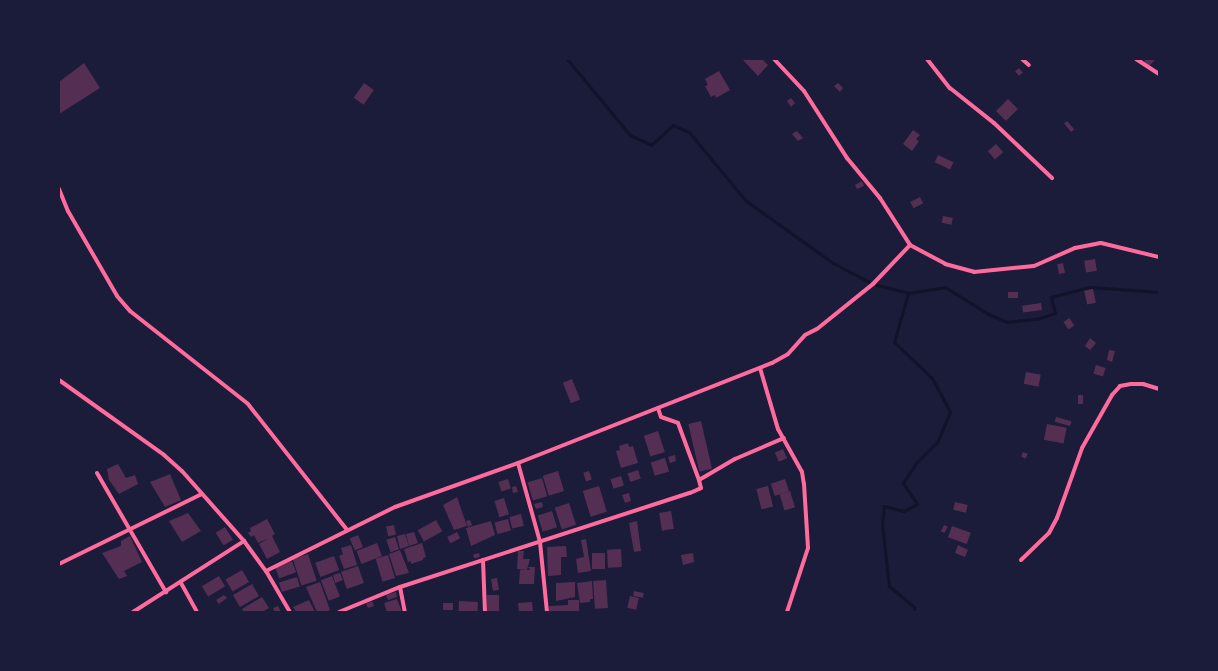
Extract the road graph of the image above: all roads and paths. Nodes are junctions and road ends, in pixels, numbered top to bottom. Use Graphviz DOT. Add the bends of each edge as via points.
graph roads {
  1 [pos="774,59"];
  2 [pos="927,59"];
  3 [pos="1022,59"];
  4 [pos="1136,59"];
  5 [pos="1029,65"];
  6 [pos="1159,74"];
  7 [pos="1052,178"];
  8 [pos="59,189"];
  9 [pos="910,245"];
  10 [pos="1159,257"];
  11 [pos="760,368"];
  12 [pos="59,380"];
  13 [pos="1159,389"];
  14 [pos="658,408"];
  15 [pos="784,438"];
  16 [pos="518,463"];
  17 [pos="97,472"];
  18 [pos="699,480"];
  19 [pos="202,494"];
  20 [pos="132,530"];
  21 [pos="347,530"];
  22 [pos="244,541"];
  23 [pos="540,542"];
  24 [pos="483,560"];
  25 [pos="1020,560"];
  26 [pos="59,564"];
  27 [pos="266,571"];
  28 [pos="181,583"];
  29 [pos="400,587"];
  30 [pos="166,592"];
  31 [pos="133,612"];
  32 [pos="197,612"];
  33 [pos="290,612"];
  34 [pos="339,612"];
  35 [pos="405,612"];
  36 [pos="485,612"];
  37 [pos="547,612"];
  38 [pos="787,612"];
  1 -- 9 [label="street" via="804,91 847,158 880,198"];
  2 -- 7 [label="street" via="950,88 994,123"];
  3 -- 5 [label="street"];
  4 -- 6 [label="street"];
  8 -- 21 [label="street" via="68,211 117,296 130,311 248,404"];
  9 -- 10 [label="street" via="945,264 974,272 1034,266 1075,248 1101,243"];
  9 -- 11 [label="street" via="873,284 806,335 788,354"];
  11 -- 14 [label="street"];
  11 -- 15 [label="street" via="778,429"];
  12 -- 19 [label="street" via="164,455"];
  13 -- 25 [label="street" via="1143,384 1131,384 1120,386 1112,395 1082,448 1057,518 1049,533"];
  14 -- 16 [label="street"];
  14 -- 18 [label="street" via="661,417 678,424"];
  15 -- 18 [label="street" via="735,459"];
  15 -- 38 [label="street" via="802,472 808,548"];
  16 -- 21 [label="street" via="395,507"];
  16 -- 23 [label="street"];
  17 -- 20 [label="street"];
  18 -- 23 [label="street" via="701,488 690,494"];
  19 -- 20 [label="street"];
  19 -- 22 [label="street"];
  20 -- 26 [label="street"];
  20 -- 30 [label="street"];
  21 -- 27 [label="street"];
  22 -- 27 [label="street"];
  22 -- 28 [label="street"];
  23 -- 24 [label="street"];
  23 -- 37 [label="street"];
  24 -- 29 [label="street"];
  24 -- 36 [label="street"];
  27 -- 33 [label="street"];
  28 -- 30 [label="street"];
  28 -- 32 [label="street"];
  29 -- 34 [label="street"];
  29 -- 35 [label="street"];
  30 -- 31 [label="street"];
}
